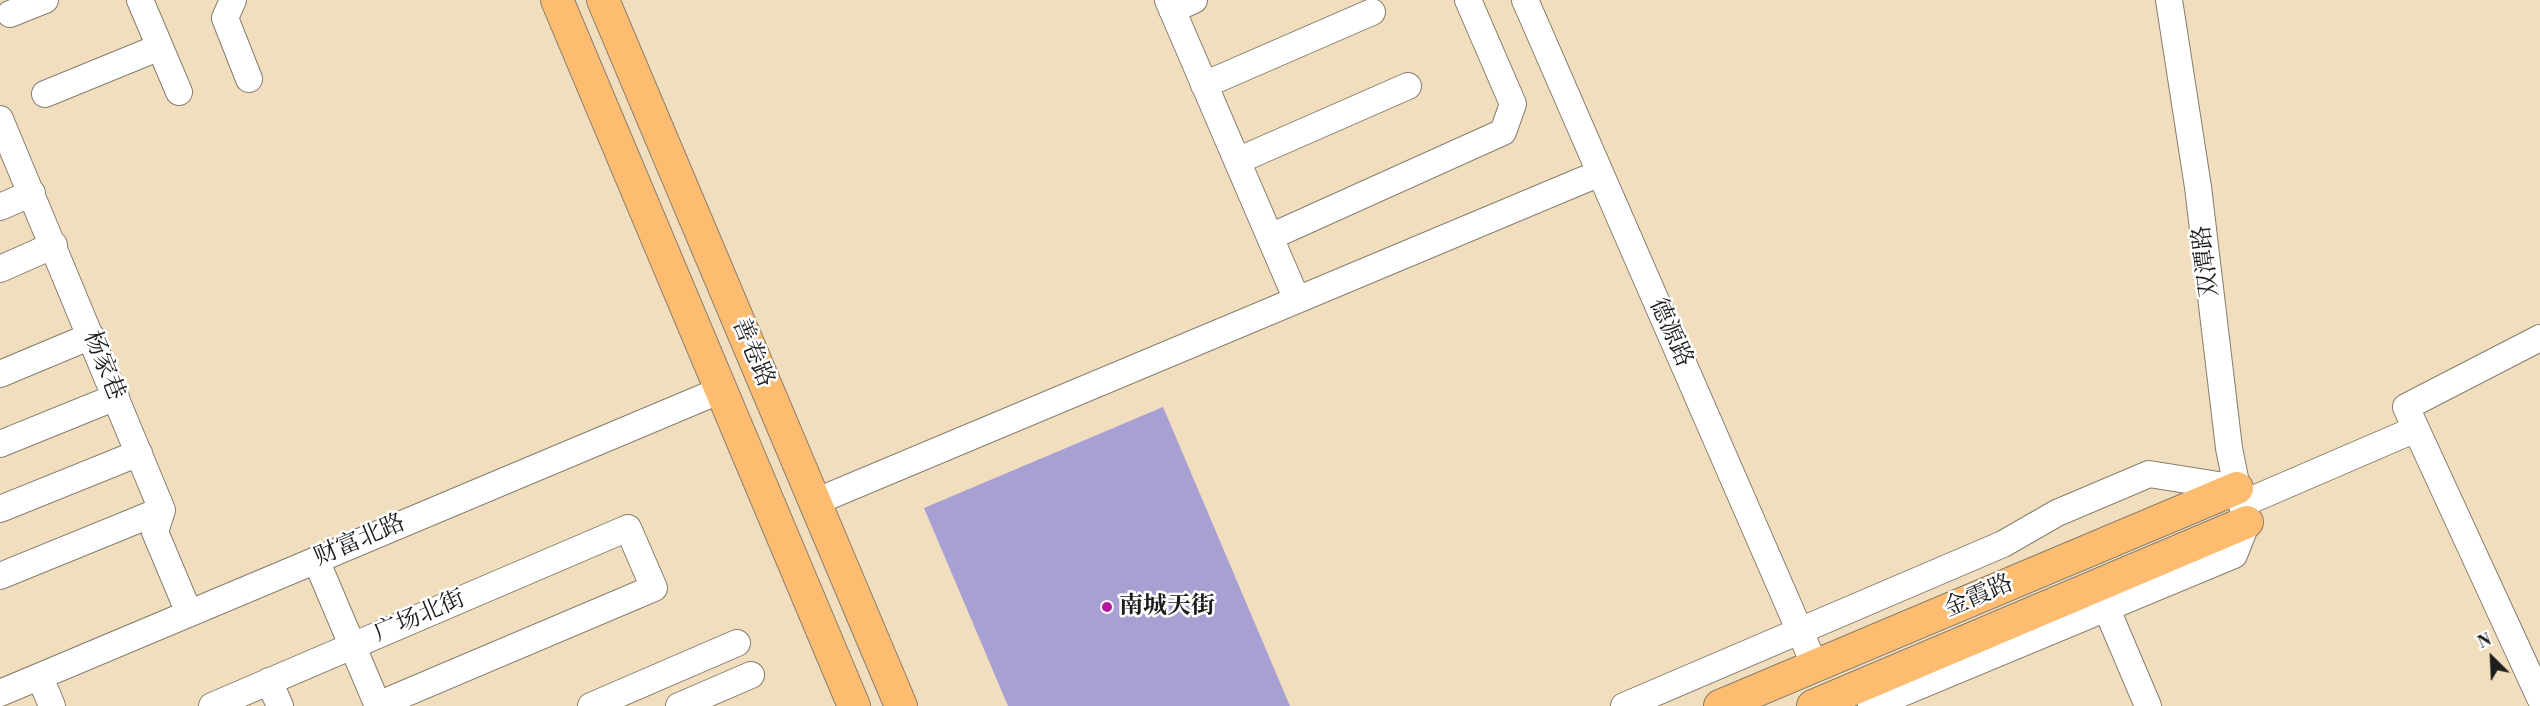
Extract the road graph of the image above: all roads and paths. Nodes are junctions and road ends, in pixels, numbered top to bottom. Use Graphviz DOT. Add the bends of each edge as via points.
graph roads {
  1 [pos="45,0"];
  2 [pos="140,0"];
  3 [pos="233,0"];
  4 [pos="557,0"];
  5 [pos="603,0"];
  6 [pos="1468,0"];
  7 [pos="1525,0"];
  8 [pos="2169,0"];
  9 [pos="1178,3"];
  10 [pos="1372,12"];
  11 [pos="10,14"];
  12 [pos="160,47"];
  13 [pos="249,79"];
  14 [pos="1204,85"];
  15 [pos="1408,86"];
  16 [pos="179,92"];
  17 [pos="45,94"];
  18 [pos="0,119"];
  19 [pos="5,145"];
  20 [pos="1237,161"];
  21 [pos="1600,173"];
  22 [pos="32,193"];
  23 [pos="0,207"];
  24 [pos="1269,237"];
  25 [pos="54,245"];
  26 [pos="0,269"];
  27 [pos="1297,300"];
  28 [pos="91,336"];
  29 [pos="2540,338"];
  30 [pos="0,374"];
  31 [pos="721,390"];
  32 [pos="116,397"];
  33 [pos="2416,429"];
  34 [pos="0,444"];
  35 [pos="139,453"];
  36 [pos="815,502"];
  37 [pos="2242,505"];
  38 [pos="0,509"];
  39 [pos="162,510"];
  40 [pos="316,560"];
  41 [pos="0,576"];
  42 [pos="2102,597"];
  43 [pos="189,614"];
  44 [pos="1800,631"];
  45 [pos="737,643"];
  46 [pos="352,646"];
  47 [pos="1815,666"];
  48 [pos="751,675"];
  49 [pos="40,677"];
  50 [pos="269,681"];
  51 [pos="0,693"];
  52 [pos="2540,698"];
  53 [pos="378,705"];
  54 [pos="1817,705"];
  55 [pos="52,706"];
  56 [pos="212,706"];
  57 [pos="280,706"];
  58 [pos="591,706"];
  59 [pos="679,706"];
  60 [pos="854,706"];
  61 [pos="901,706"];
  62 [pos="1624,706"];
  63 [pos="1720,706"];
  64 [pos="1871,706"];
  65 [pos="2148,706"];
  1 -- 11 [label="street"];
  2 -- 12 [label="street"];
  3 -- 13 [label="street" via="225,18"];
  4 -- 31 [label="main road, 善卷路"];
  5 -- 36 [label="main road, 善卷路"];
  6 -- 24 [label="street" via="1513,104 1503,132"];
  7 -- 21 [label="street, 德源路"];
  8 -- 37 [label="street, 双潭路" via="2198,187 2229,448"];
  9 -- 14 [label="street"];
  10 -- 14 [label="street"];
  12 -- 16 [label="street"];
  12 -- 17 [label="street"];
  14 -- 20 [label="street"];
  15 -- 20 [label="street"];
  18 -- 19 [label="street, 杨家巷"];
  19 -- 22 [label="street, 杨家巷"];
  20 -- 24 [label="street"];
  21 -- 27 [label="street"];
  21 -- 44 [label="street, 德源路"];
  22 -- 23 [label="street"];
  22 -- 25 [label="street, 杨家巷"];
  24 -- 27 [label="street"];
  25 -- 26 [label="street"];
  25 -- 28 [label="street, 杨家巷"];
  27 -- 36 [label="street"];
  28 -- 30 [label="street"];
  28 -- 32 [label="street, 杨家巷"];
  29 -- 33 [label="street" via="2406,407"];
  31 -- 40 [label="street, 财富北路"];
  31 -- 60 [label="main road, 善卷路"];
  32 -- 34 [label="street"];
  32 -- 35 [label="street, 杨家巷"];
  33 -- 37 [label="street"];
  33 -- 52 [label="street"];
  35 -- 38 [label="street"];
  35 -- 39 [label="street, 杨家巷"];
  36 -- 61 [label="main road, 善卷路"];
  37 -- 42 [label="main road, 金霞路"];
  37 -- 44 [label="street" via="2149,474 2057,513 2003,543"];
  37 -- 47 [label="main road, 金霞路"];
  39 -- 41 [label="street"];
  39 -- 43 [label="street" via="155,532"];
  40 -- 43 [label="street, 财富北路"];
  40 -- 46 [label="street"];
  42 -- 54 [label="main road, 金霞路"];
  42 -- 64 [label="street"];
  42 -- 65 [label="street"];
  43 -- 49 [label="street, 财富北路"];
  44 -- 47 [label="street, 德源路"];
  44 -- 62 [label="street"];
  45 -- 58 [label="street"];
  46 -- 50 [label="street, 广场北街"];
  46 -- 53 [label="street"];
  46 -- 53 [label="street, 广场北街" via="628,528 654,588"];
  47 -- 63 [label="main road, 金霞路"];
  48 -- 59 [label="street"];
  49 -- 51 [label="street, 财富北路"];
  49 -- 55 [label="street"];
  50 -- 56 [label="street, 广场北街"];
  50 -- 57 [label="street"];
}
